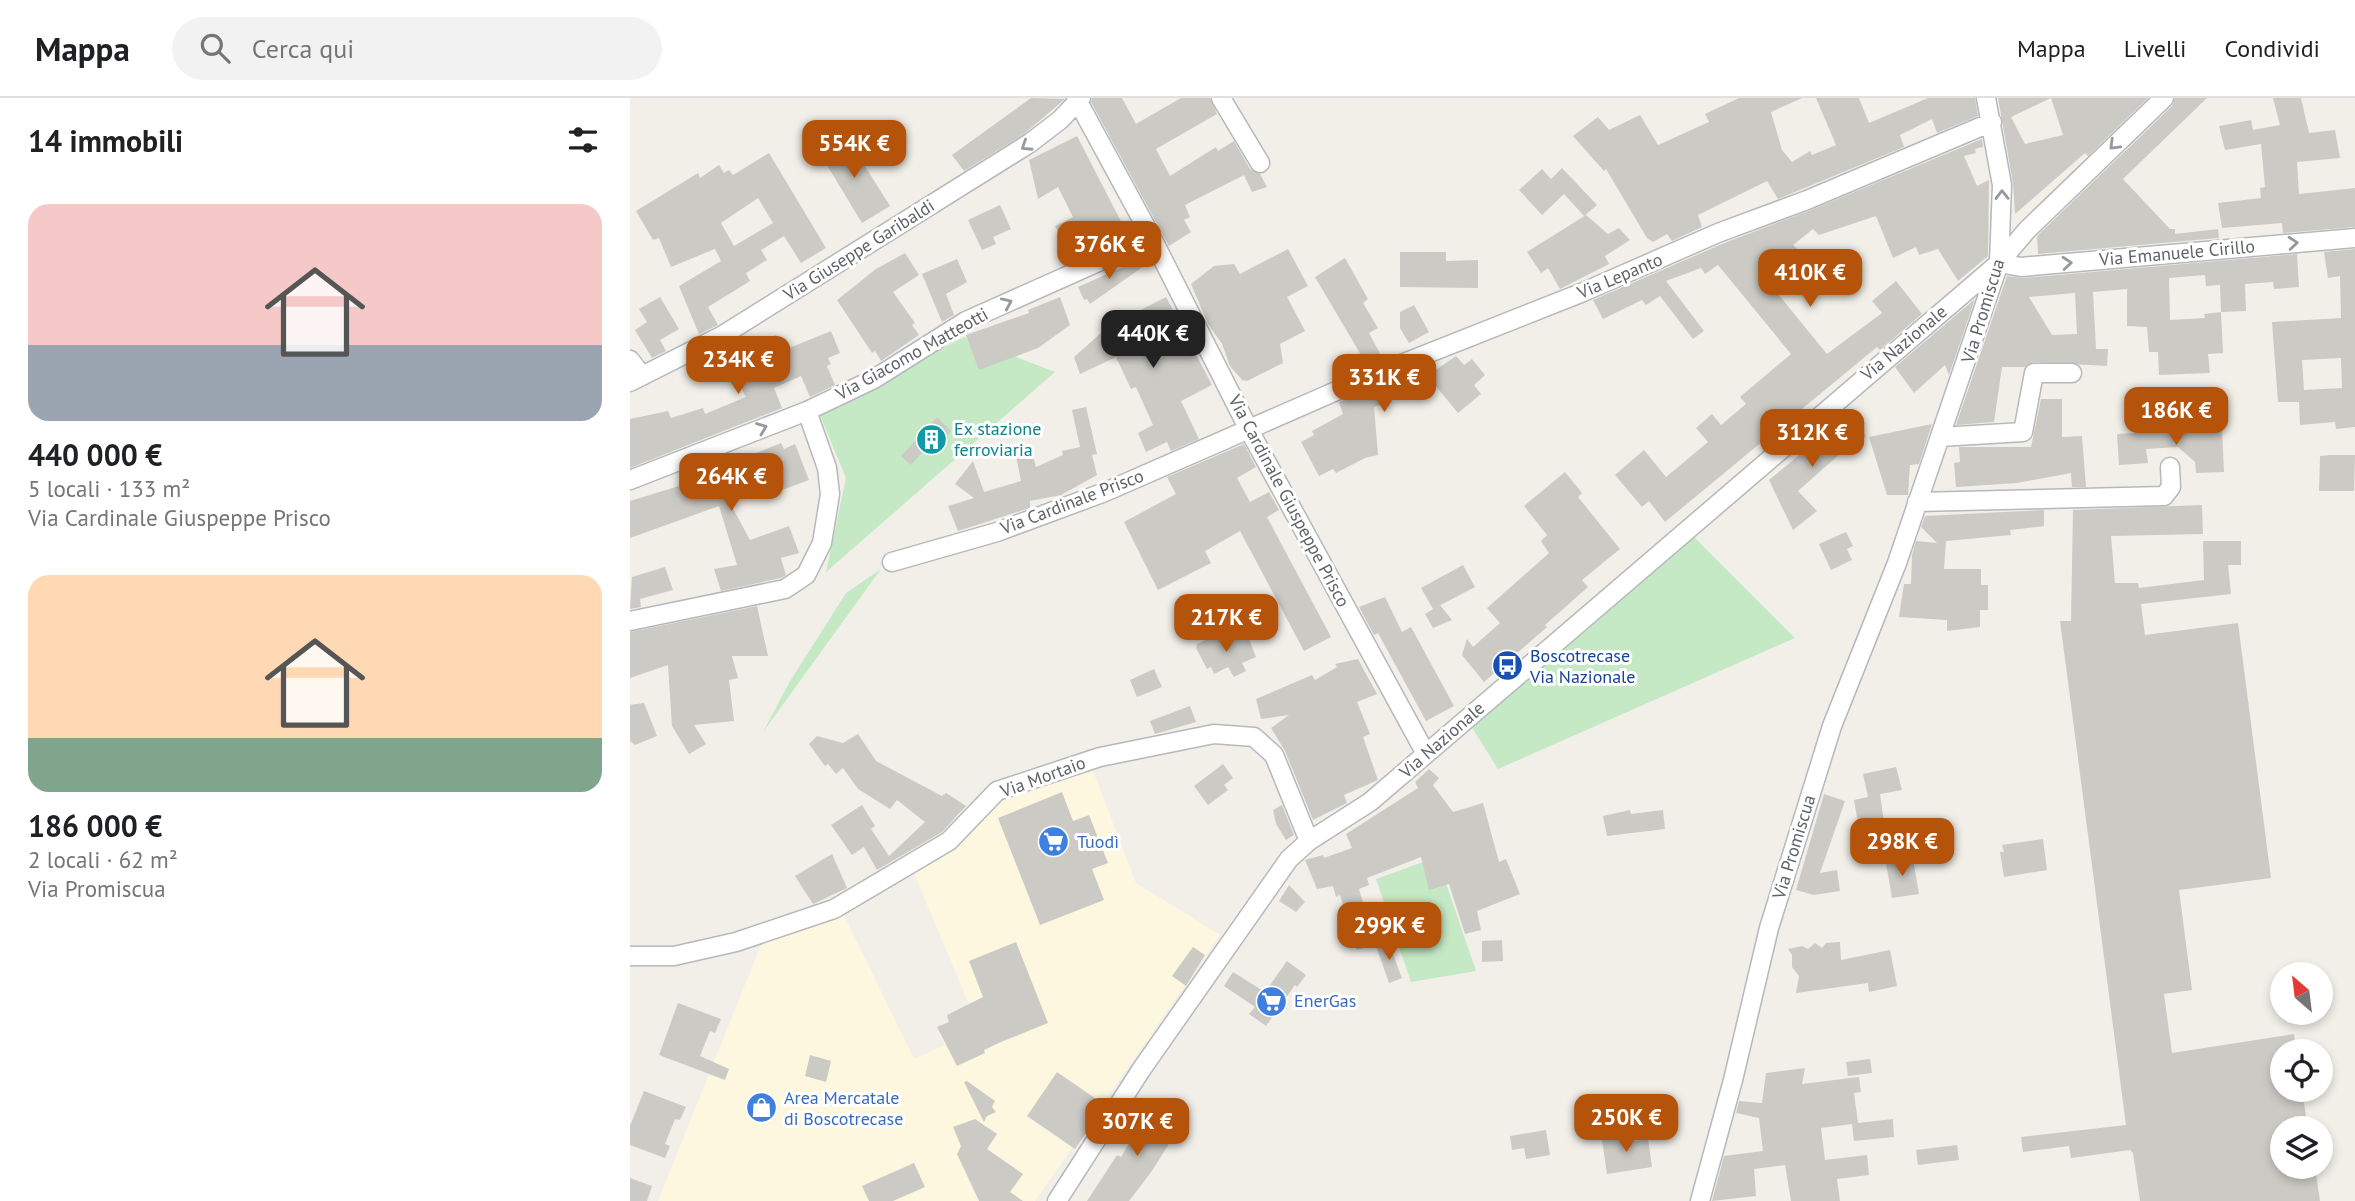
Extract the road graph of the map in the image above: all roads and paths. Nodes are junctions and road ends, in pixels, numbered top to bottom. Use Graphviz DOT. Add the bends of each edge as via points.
graph roads {
  1 [pos="1221,98"];
  2 [pos="1986,98"];
  3 [pos="2164,98"];
  4 [pos="1079,100"];
  5 [pos="1992,122"];
  6 [pos="1260,163"];
  7 [pos="1152,237"];
  8 [pos="2355,238"];
  9 [pos="1999,263"];
  10 [pos="630,360"];
  11 [pos="2072,373"];
  12 [pos="636,379"];
  13 [pos="807,411"];
  14 [pos="1249,429"];
  15 [pos="1940,437"];
  16 [pos="2170,467"];
  17 [pos="630,480"];
  18 [pos="1917,502"];
  19 [pos="892,562"];
  20 [pos="630,621"];
  21 [pos="1426,754"];
  22 [pos="1309,841"];
  23 [pos="630,956"];
  24 [pos="1057,1201"];
  25 [pos="1700,1201"];
  1 -- 6 [label="street"];
  2 -- 5 [label="street, Via Promiscua"];
  3 -- 9 [label="street, one-way" via="2027,230"];
  4 -- 7 [label="street, Via Cardinale Giuspeppe Prisco"];
  4 -- 12 [label="street, Via Giuseppe Garibaldi, one-way" via="1019,150 723,335"];
  9 -- 5 [label="street, Via Promiscua, one-way" via="2002,185"];
  5 -- 14 [label="street, Via Lepanto"];
  13 -- 7 [label="street, Via Giacomo Matteotti, one-way" via="874,379 966,321"];
  7 -- 14 [label="street, Via Cardinale Giuspeppe Prisco"];
  9 -- 8 [label="street, Via Emanuele Cirillo, one-way" via="2021,267"];
  9 -- 15 [label="street, Via Promiscua"];
  9 -- 21 [label="street, Via Nazionale"];
  10 -- 12 [label="street"];
  11 -- 15 [label="street" via="2034,373 2023,432"];
  17 -- 13 [label="street, Via Giacomo Matteotti, one-way"];
  13 -- 20 [label="street" via="827,468 830,494 822,543 806,576 785,589"];
  14 -- 19 [label="street, Via Cardinale Prisco" via="1105,492 997,532"];
  14 -- 21 [label="street, Via Cardinale Giuspeppe Prisco"];
  15 -- 18 [label="street, Via Promiscua"];
  16 -- 18 [label="street" via="2171,487 2164,496"];
  18 -- 25 [label="street, Via Promiscua" via="1807,803 1769,928"];
  21 -- 22 [label="street, Via Nazionale" via="1370,802"];
  22 -- 23 [label="street, Via Mortaio" via="1274,755 1254,737 1214,734 1100,757 998,791 949,841 834,909 736,942 674,956"];
  22 -- 24 [label="street, Via Nazionale" via="1289,859 1223,951"];
}
